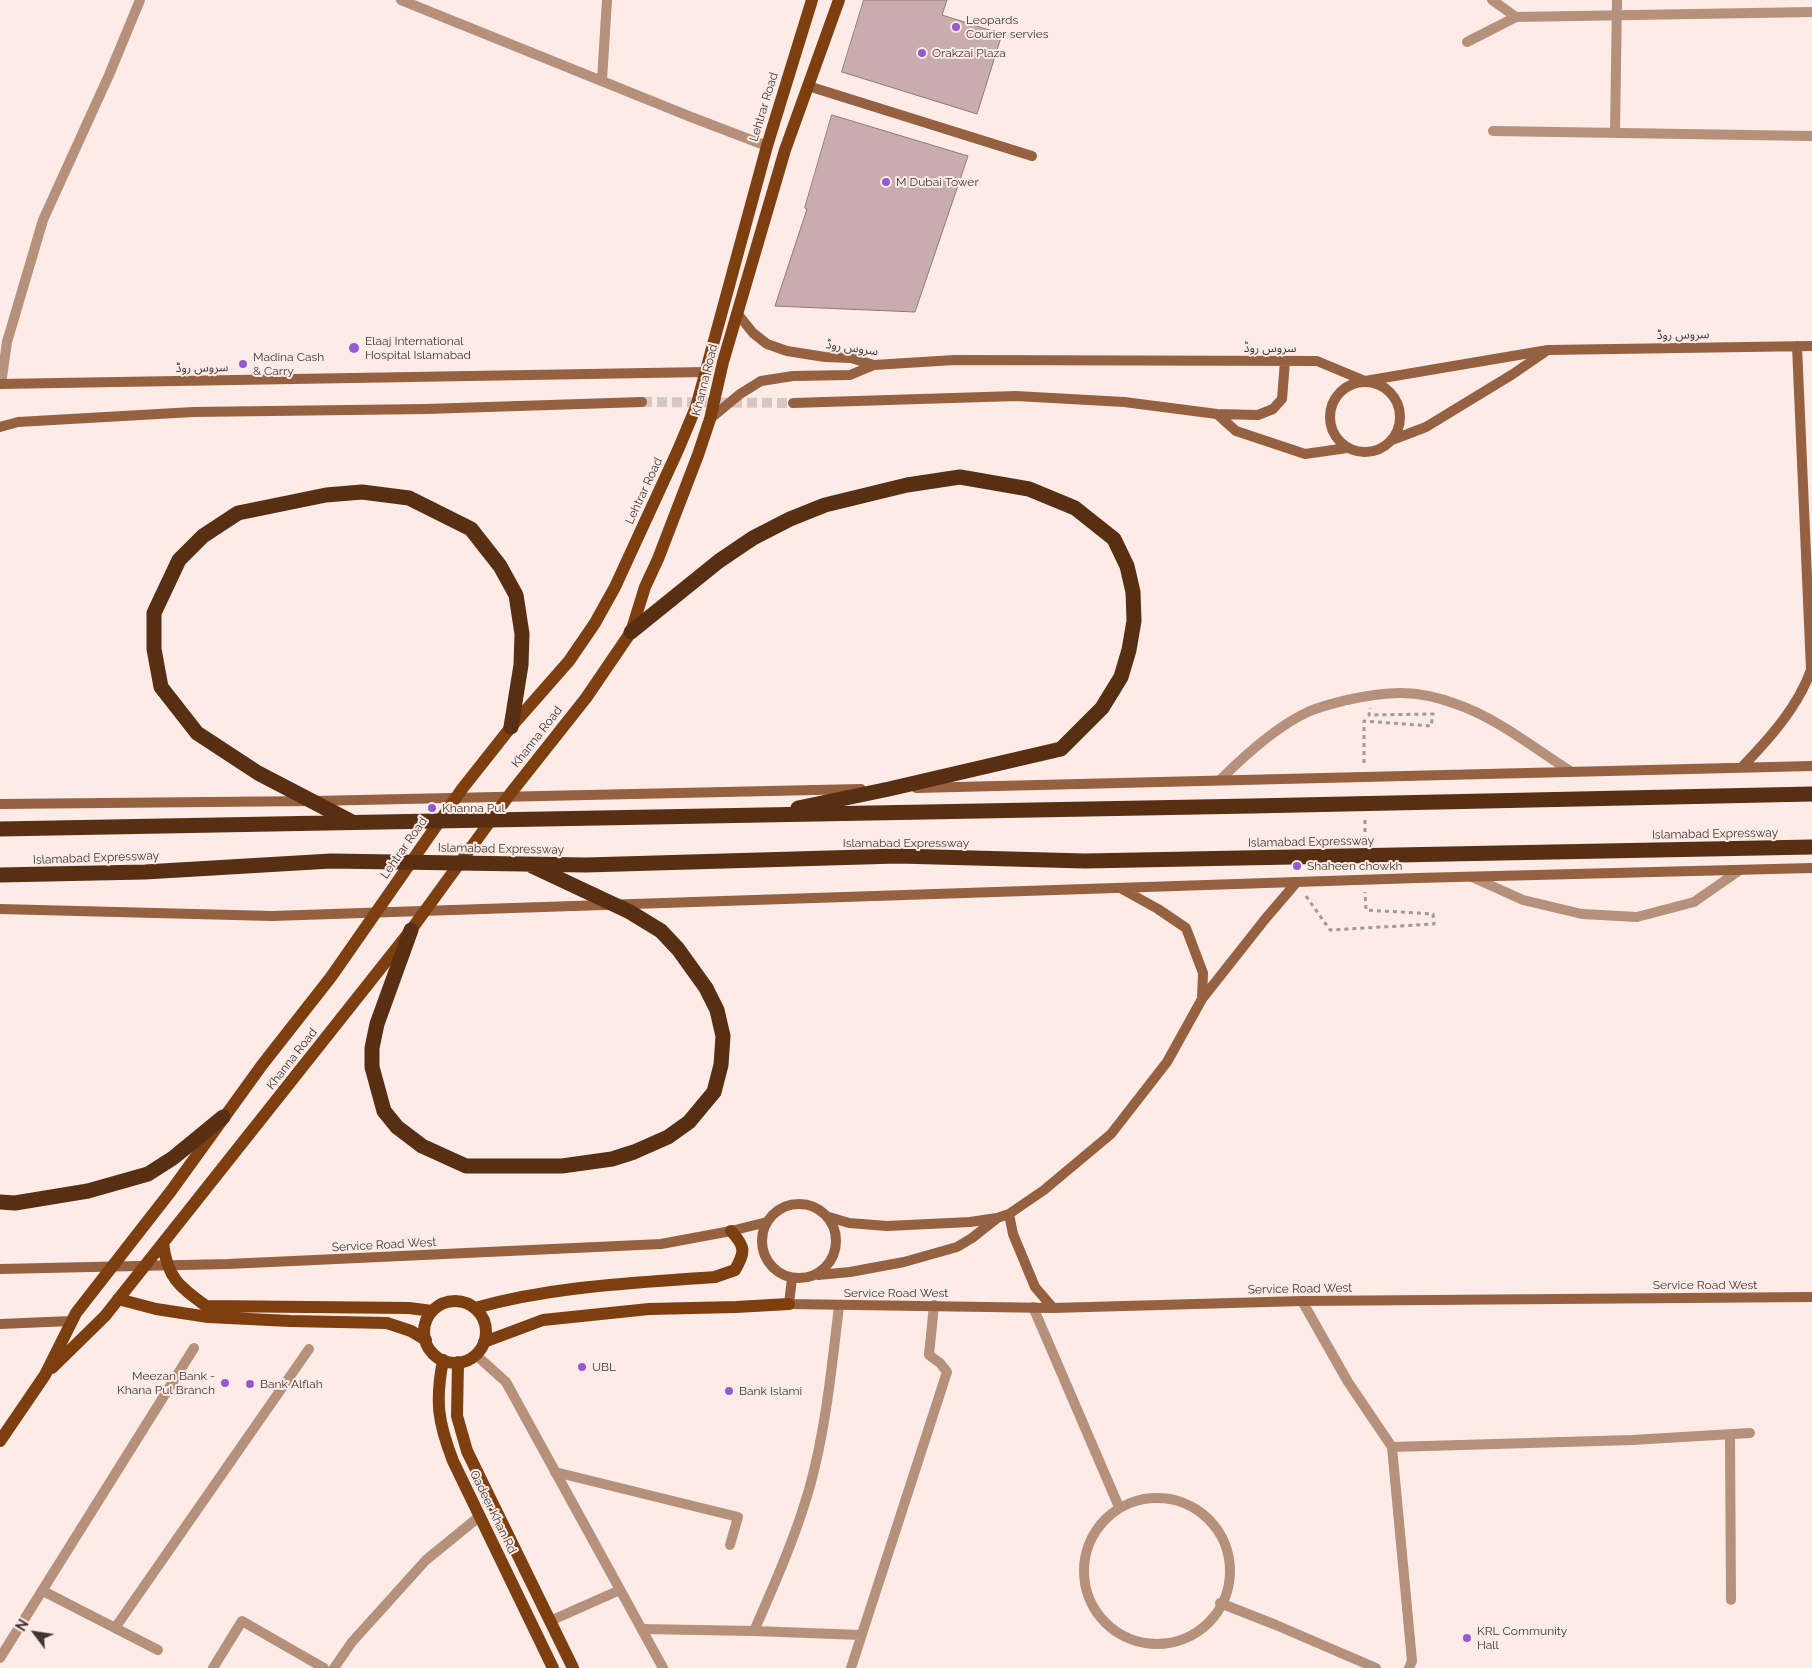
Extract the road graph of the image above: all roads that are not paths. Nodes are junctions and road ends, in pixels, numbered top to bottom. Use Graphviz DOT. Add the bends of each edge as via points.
graph roads {
  1 [pos="140,0"];
  2 [pos="607,0"];
  3 [pos="812,0"];
  4 [pos="839,0"];
  5 [pos="1492,0"];
  6 [pos="1617,0"];
  7 [pos="406,1"];
  8 [pos="1812,12"];
  9 [pos="1617,16"];
  10 [pos="1516,17"];
  11 [pos="1467,42"];
  12 [pos="602,80"];
  13 [pos="808,86"];
  14 [pos="1492,130"];
  15 [pos="1615,133"];
  16 [pos="1812,136"];
  17 [pos="766,146"];
  18 [pos="1032,156"];
  19 [pos="738,313"];
  20 [pos="1798,346"];
  21 [pos="1812,346"];
  22 [pos="1548,350"];
  23 [pos="1285,361"];
  24 [pos="874,365"];
  25 [pos="705,372"];
  26 [pos="1365,381"];
  27 [pos="1,384"];
  28 [pos="642,402"];
  29 [pos="793,403"];
  30 [pos="1217,414"];
  31 [pos="710,419"];
  32 [pos="0,427"];
  33 [pos="1392,440"];
  34 [pos="1347,448"];
  35 [pos="631,632"];
  36 [pos="1811,670"];
  37 [pos="511,727"];
  38 [pos="1812,766"];
  39 [pos="1742,767"];
  40 [pos="1570,771"];
  41 [pos="1220,780"];
  42 [pos="889,789"];
  43 [pos="1812,794"];
  44 [pos="314,801"];
  45 [pos="0,804"];
  46 [pos="762,815"];
  47 [pos="353,822"];
  48 [pos="0,829"];
  49 [pos="1812,847"];
  50 [pos="528,864"];
  51 [pos="1812,868"];
  52 [pos="1740,870"];
  53 [pos="0,875"];
  54 [pos="1472,877"];
  55 [pos="1296,882"];
  56 [pos="1120,888"];
  57 [pos="612,905"];
  58 [pos="0,909"];
  59 [pos="365,927"];
  60 [pos="414,927"];
  61 [pos="1202,999"];
  62 [pos="224,1118"];
  63 [pos="0,1202"];
  64 [pos="1009,1214"];
  65 [pos="829,1217"];
  66 [pos="997,1218"];
  67 [pos="767,1222"];
  68 [pos="731,1231"];
  69 [pos="164,1241"];
  70 [pos="0,1269"];
  71 [pos="815,1275"];
  72 [pos="792,1278"];
  73 [pos="1812,1297"];
  74 [pos="118,1299"];
  75 [pos="1302,1302"];
  76 [pos="789,1304"];
  77 [pos="934,1305"];
  78 [pos="839,1306"];
  79 [pos="1033,1307"];
  80 [pos="475,1308"];
  81 [pos="1053,1308"];
  82 [pos="432,1311"];
  83 [pos="74,1317"];
  84 [pos="0,1324"];
  85 [pos="426,1340"];
  86 [pos="484,1342"];
  87 [pos="194,1348"];
  88 [pos="309,1349"];
  89 [pos="476,1355"];
  90 [pos="443,1360"];
  91 [pos="458,1362"];
  92 [pos="45,1375"];
  93 [pos="1750,1433"];
  94 [pos="1730,1435"];
  95 [pos="0,1441"];
  96 [pos="1392,1447"];
  97 [pos="555,1472"];
  98 [pos="1120,1507"];
  99 [pos="480,1516"];
  100 [pos="730,1545"];
  101 [pos="620,1590"];
  102 [pos="43,1591"];
  103 [pos="1731,1600"];
  104 [pos="1220,1603"];
  105 [pos="550,1621"];
  106 [pos="115,1628"];
  107 [pos="642,1629"];
  108 [pos="754,1631"];
  109 [pos="861,1635"];
  110 [pos="158,1650"];
  111 [pos="0,1658"];
  112 [pos="213,1668"];
  113 [pos="324,1668"];
  114 [pos="334,1668"];
  115 [pos="553,1668"];
  116 [pos="573,1668"];
  117 [pos="663,1668"];
  118 [pos="851,1668"];
  119 [pos="1376,1668"];
  120 [pos="1409,1668"];
  1 -- 27 [label="street" via="43,220 7,342"];
  2 -- 12 [label="street"];
  3 -- 17 [label="main road, Lehtrar Road"];
  4 -- 13 [label="main road, Khanna Road"];
  5 -- 10 [label="street"];
  6 -- 9 [label="street"];
  7 -- 12 [label="street"];
  8 -- 9 [label="street"];
  9 -- 10 [label="street"];
  9 -- 15 [label="street"];
  10 -- 11 [label="street"];
  12 -- 17 [label="street"];
  13 -- 18 [label="street"];
  13 -- 19 [label="main road, Khanna Road" via="785,150"];
  14 -- 15 [label="street"];
  15 -- 16 [label="street"];
  17 -- 25 [label="main road, Lehtrar Road"];
  19 -- 24 [label="street, سروس روڈ" via="767,344 787,351 851,358"];
  19 -- 31 [label="main road, Khanna Road"];
  20 -- 21 [label="street, سروس روڈ"];
  20 -- 22 [label="street, سروس روڈ"];
  20 -- 36 [label="street"];
  22 -- 26 [label="street, سروس روڈ"];
  22 -- 33 [label="street" via="1426,427"];
  23 -- 24 [label="street, سروس روڈ" via="954,360"];
  23 -- 26 [label="street, سروس روڈ" via="1317,361"];
  23 -- 30 [label="street" via="1282,399 1272,409 1258,415"];
  24 -- 31 [label="street" via="850,375 792,376 761,381"];
  25 -- 27 [label="street, سروس روڈ"];
  25 -- 37 [label="main road, Lehtrar Road" via="696,407 678,450 615,587 569,660"];
  26 -- 33 [label="street" via="1381,385 1393,395 1400,410 1399,426"];
  26 -- 34 [label="street" via="1350,385 1338,394 1331,408 1330,424 1336,438"];
  28 -- 32 [label="street" via="193,412 18,422"];
  29 -- 30 [label="street" via="1016,396 1124,402"];
  30 -- 34 [label="street" via="1236,431 1305,454"];
  31 -- 35 [label="main road, Khanna Road" via="645,587"];
  33 -- 34 [label="street" via="1379,450 1363,453"];
  35 -- 42 [label="highway" via="719,561 753,538 825,505 960,476 1029,489 1076,508 1114,539 1127,566 1133,592 1134,621 1129,650 1121,678 1102,708 1061,749"];
  35 -- 60 [label="main road, Khanna Road" via="586,698 510,794"];
  36 -- 39 [label="street" via="1782,722"];
  37 -- 44 [label="highway" via="522,665 522,634 516,595 500,566 471,529 409,498 362,492 326,495 238,513 203,536 179,560 154,613 154,649 161,687 197,733 258,773"];
  37 -- 59 [label="main road, Lehtrar Road" via="462,789"];
  38 -- 39 [label="street"];
  39 -- 40 [label="street"];
  40 -- 41 [label="street"];
  40 -- 41 [label="street" via="1496,723 1456,704 1418,693 1388,692 1310,711 1245,755"];
  41 -- 42 [label="street"];
  42 -- 44 [label="street"];
  42 -- 46 [label="highway"];
  43 -- 46 [label="highway"];
  44 -- 45 [label="street"];
  44 -- 47 [label="highway"];
  46 -- 47 [label="highway"];
  47 -- 48 [label="highway"];
  49 -- 50 [label="highway, Islamabad Expressway" via="1242,858 1085,860 898,856"];
  50 -- 53 [label="highway, Islamabad Expressway" via="331,861 145,872"];
  50 -- 57 [label="highway"];
  51 -- 52 [label="street"];
  52 -- 54 [label="street"];
  52 -- 54 [label="street" via="1694,902 1637,917 1582,914 1523,900"];
  54 -- 55 [label="street"];
  55 -- 56 [label="street"];
  55 -- 61 [label="street"];
  56 -- 57 [label="street"];
  56 -- 61 [label="street" via="1186,928 1203,973"];
  57 -- 58 [label="street" via="272,916"];
  57 -- 60 [label="highway" via="640,917 660,931 678,949 706,988 717,1010 723,1036 721,1065 714,1092 689,1122 668,1137 612,1159 562,1166 466,1166 422,1146 397,1127 384,1111 372,1067 372,1048 377,1024"];
  59 -- 62 [label="main road, Khanna Road"];
  60 -- 69 [label="main road, Khanna Road"];
  61 -- 64 [label="street" via="1167,1062 1111,1134 1044,1190"];
  62 -- 63 [label="highway" via="148,1174 88,1191 15,1203"];
  62 -- 83 [label="main road, Khanna Road"];
  64 -- 66 [label="street"];
  64 -- 81 [label="street" via="1013,1234 1035,1287"];
  65 -- 66 [label="street" via="849,1223 887,1226"];
  65 -- 67 [label="street" via="809,1204 797,1203 775,1212"];
  65 -- 71 [label="street" via="836,1232 836,1249 825,1269"];
  66 -- 71 [label="street" via="957,1247 904,1262"];
  67 -- 68 [label="street, Service Road West"];
  67 -- 72 [label="street" via="762,1245 765,1257 781,1274"];
  68 -- 70 [label="street, Service Road West" via="661,1244 556,1250 228,1264"];
  68 -- 80 [label="main road" via="740,1241 741,1259 735,1270 715,1277 585,1287 526,1295"];
  69 -- 74 [label="main road, Khanna Road"];
  69 -- 82 [label="main road" via="164,1255 172,1277 206,1306"];
  71 -- 72 [label="street"];
  72 -- 76 [label="street"];
  73 -- 75 [label="street, Service Road West"];
  74 -- 85 [label="main road" via="208,1317 387,1323"];
  74 -- 92 [label="main road, Khanna Road"];
  75 -- 81 [label="street, Service Road West"];
  75 -- 96 [label="street" via="1348,1382"];
  76 -- 78 [label="street, Service Road West"];
  76 -- 86 [label="main road" via="649,1309 543,1320"];
  77 -- 78 [label="street, Service Road West"];
  77 -- 79 [label="street, Service Road West"];
  77 -- 109 [label="street" via="929,1355 947,1372"];
  78 -- 108 [label="street" via="826,1407 810,1484 789,1552"];
  79 -- 81 [label="street, Service Road West"];
  79 -- 98 [label="street"];
  80 -- 82 [label="main road" via="467,1303 448,1301"];
  80 -- 86 [label="main road" via="485,1324"];
  82 -- 85 [label="main road" via="424,1330"];
  83 -- 84 [label="street"];
  83 -- 92 [label="main road, Khanna Road"];
  85 -- 90 [label="main road" via="430,1349"];
  86 -- 89 [label="main road"];
  87 -- 102 [label="street"];
  88 -- 106 [label="street"];
  89 -- 91 [label="main road"];
  89 -- 97 [label="street" via="506,1382"];
  90 -- 91 [label="main road"];
  90 -- 99 [label="main road, Qadeer Khan Rd" via="438,1381 440,1426 453,1462"];
  91 -- 105 [label="main road, Qadeer Khan Rd" via="456,1416 467,1451"];
  92 -- 95 [label="main road, Khanna Road"];
  93 -- 94 [label="street"];
  94 -- 96 [label="street"];
  94 -- 103 [label="street"];
  96 -- 120 [label="street" via="1412,1661"];
  97 -- 100 [label="street" via="738,1517"];
  97 -- 101 [label="street"];
  98 -- 104 [label="street" via="1147,1498 1176,1499 1201,1512 1220,1533 1230,1560 1228,1589"];
  98 -- 104 [label="street" via="1098,1526 1086,1552 1084,1581 1093,1608 1113,1630 1138,1642 1167,1644 1194,1634 1216,1615"];
  99 -- 114 [label="street" via="426,1560 352,1642"];
  99 -- 115 [label="main road, Qadeer Khan Rd"];
  101 -- 105 [label="street"];
  101 -- 107 [label="street"];
  102 -- 106 [label="street"];
  102 -- 111 [label="street"];
  104 -- 119 [label="street"];
  105 -- 116 [label="main road, Qadeer Khan Rd"];
  106 -- 110 [label="street"];
  107 -- 108 [label="street"];
  107 -- 117 [label="street"];
  108 -- 109 [label="street"];
  109 -- 118 [label="street"];
  112 -- 113 [label="street" via="242,1621"];
}
